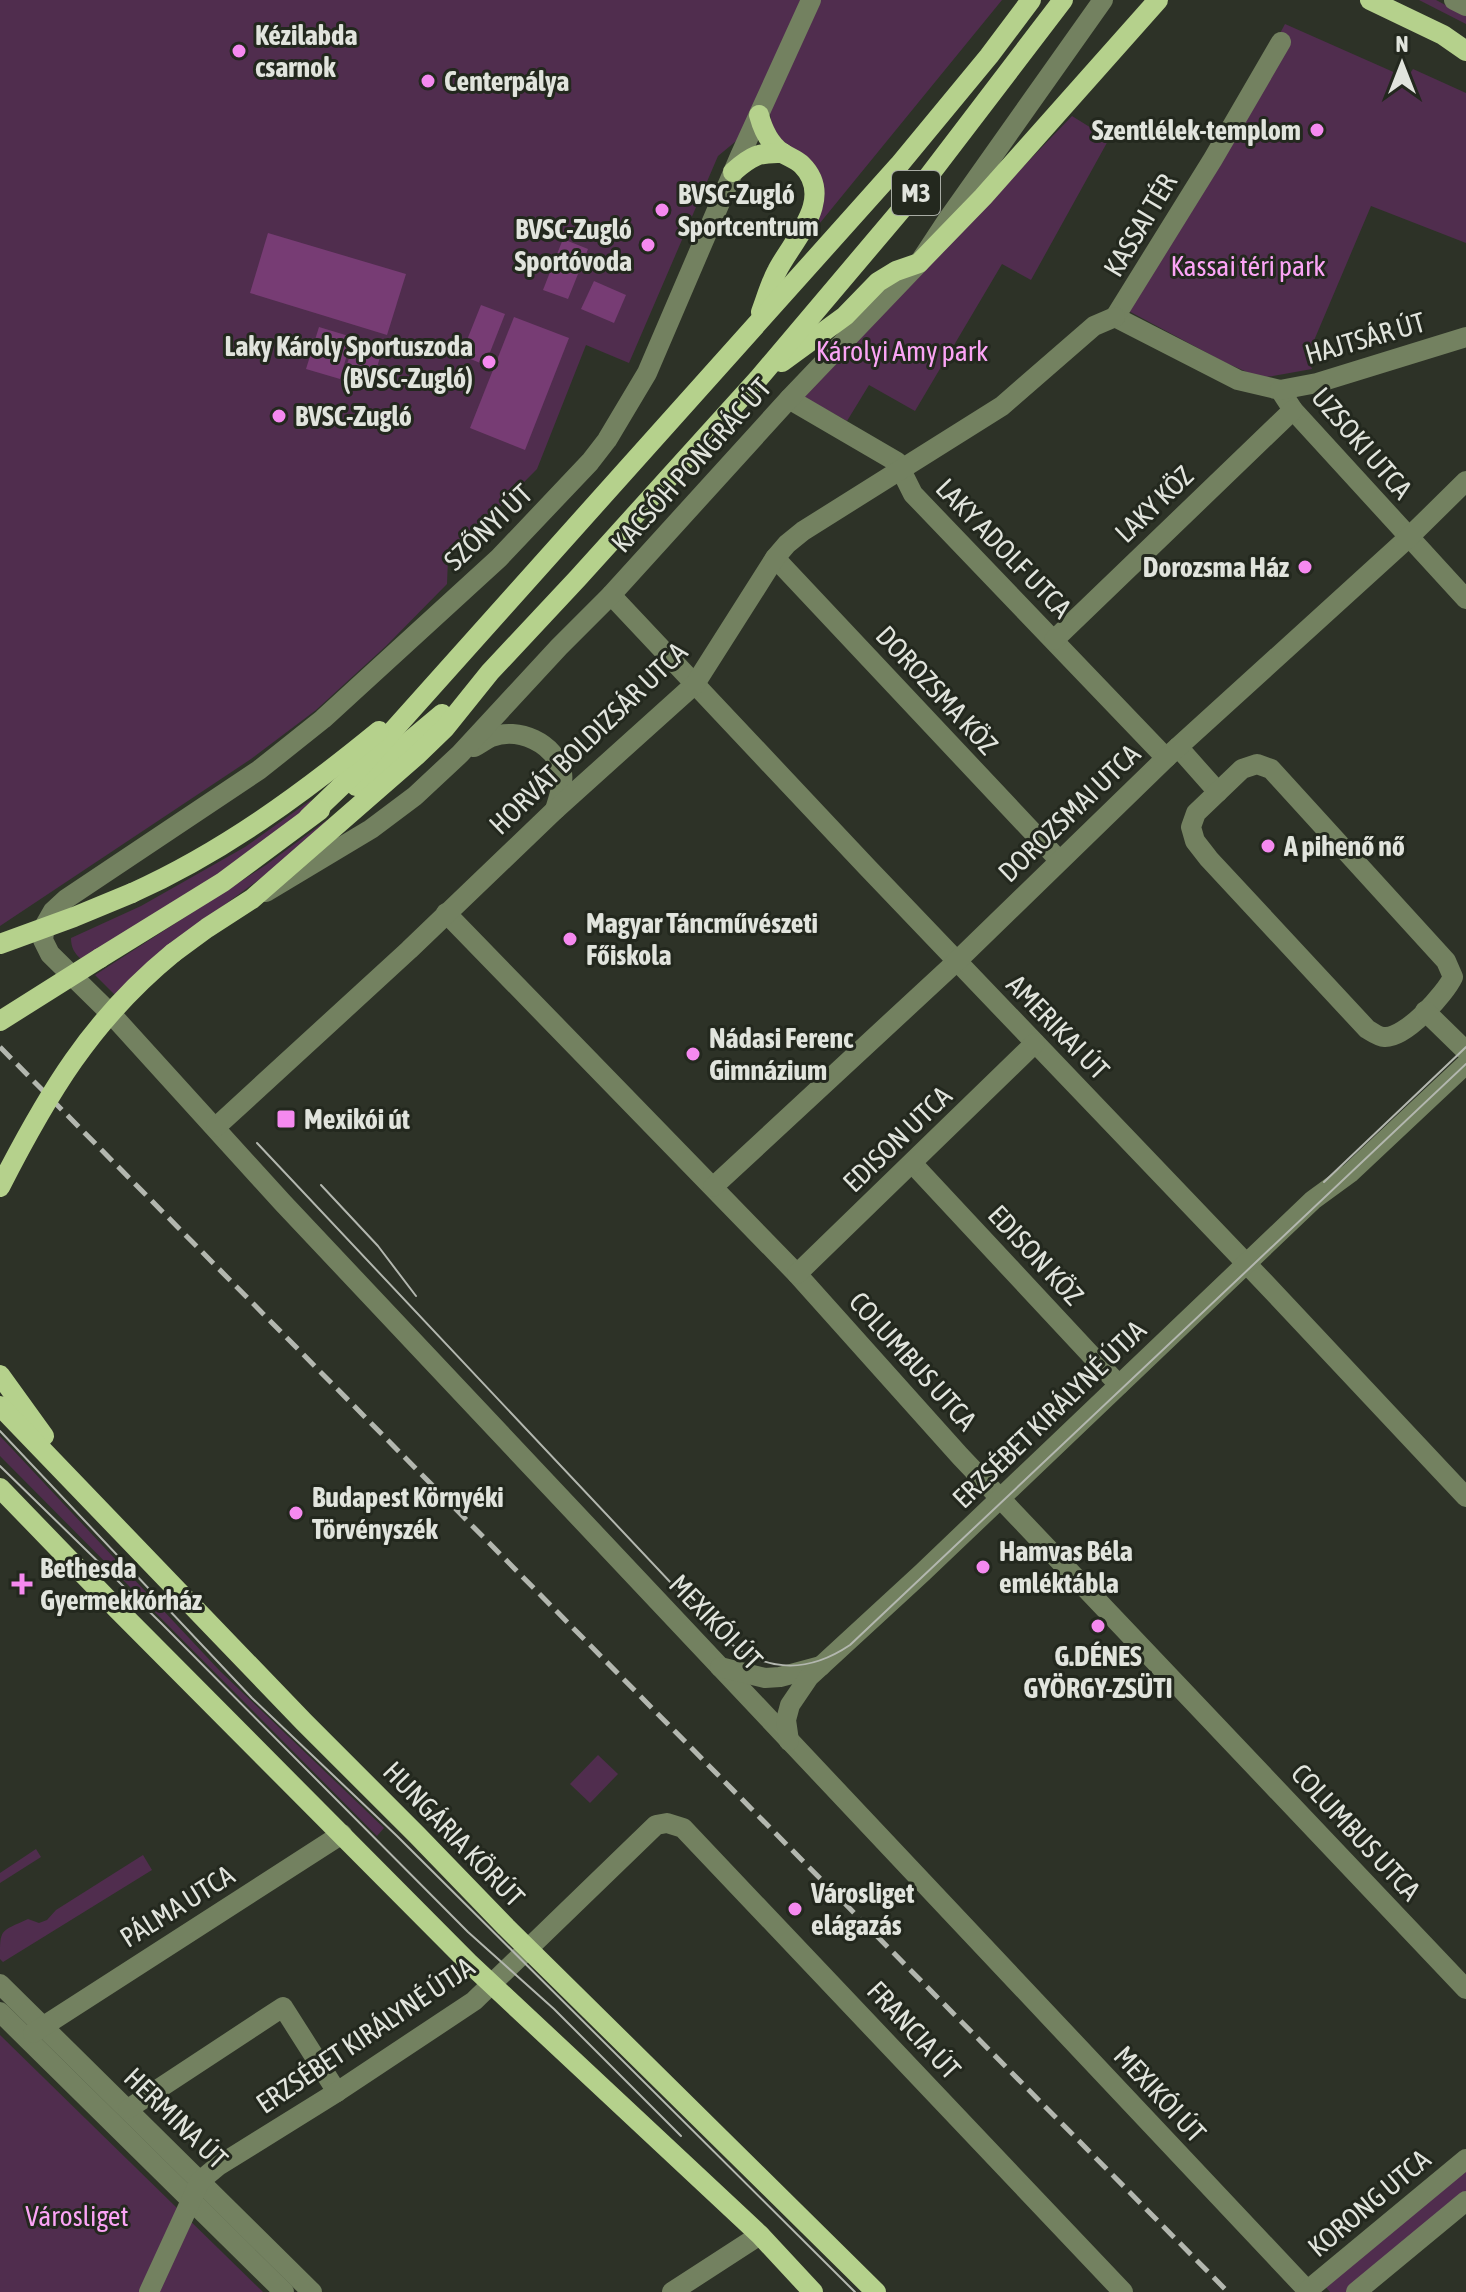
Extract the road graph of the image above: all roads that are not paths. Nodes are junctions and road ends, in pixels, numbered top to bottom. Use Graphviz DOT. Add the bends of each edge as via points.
graph roads {
  1 [pos="811,0"];
  2 [pos="1031,0"];
  3 [pos="1063,0"];
  4 [pos="1103,0"];
  5 [pos="1370,0"];
  6 [pos="1454,0"];
  7 [pos="1153,4"];
  8 [pos="1466,6"];
  9 [pos="1281,42"];
  10 [pos="1466,46"];
  11 [pos="759,115"];
  12 [pos="783,153"];
  13 [pos="733,172"];
  14 [pos="919,263"];
  15 [pos="1115,317"];
  16 [pos="754,328"];
  17 [pos="1466,337"];
  18 [pos="1195,358"];
  19 [pos="759,378"];
  20 [pos="1280,390"];
  21 [pos="789,399"];
  22 [pos="1293,410"];
  23 [pos="901,471"];
  24 [pos="1466,481"];
  25 [pos="1408,538"];
  26 [pos="775,558"];
  27 [pos="611,595"];
  28 [pos="1466,599"];
  29 [pos="1054,640"];
  30 [pos="490,672"];
  31 [pos="695,684"];
  32 [pos="421,698"];
  33 [pos="1172,752"];
  34 [pos="460,754"];
  35 [pos="1218,792"];
  36 [pos="555,810"];
  37 [pos="308,818"];
  38 [pos="1059,860"];
  39 [pos="252,899"];
  40 [pos="446,913"];
  41 [pos="0,944"];
  42 [pos="50,954"];
  43 [pos="957,961"];
  44 [pos="1425,1011"];
  45 [pos="0,1021"];
  46 [pos="1035,1043"];
  47 [pos="1463,1060"];
  48 [pos="216,1127"];
  49 [pos="912,1163"];
  50 [pos="0,1187"];
  51 [pos="713,1187"];
  52 [pos="1247,1264"];
  53 [pos="797,1274"];
  54 [pos="0,1375"];
  55 [pos="1119,1385"];
  56 [pos="0,1406"];
  57 [pos="0,1488"];
  58 [pos="1466,1497"];
  59 [pos="89,1498"];
  60 [pos="1000,1499"];
  61 [pos="718,1666"];
  62 [pos="821,1666"];
  63 [pos="789,1741"];
  64 [pos="656,1825"];
  65 [pos="342,1834"];
  66 [pos="528,1949"];
  67 [pos="0,1984"];
  68 [pos="492,1985"];
  69 [pos="1466,1989"];
  70 [pos="0,2012"];
  71 [pos="34,2032"];
  72 [pos="337,2092"];
  73 [pos="128,2109"];
  74 [pos="1466,2159"];
  75 [pos="196,2190"];
  76 [pos="1466,2201"];
  77 [pos="760,2235"];
  78 [pos="1308,2291"];
  79 [pos="149,2292"];
  80 [pos="284,2292"];
  81 [pos="312,2292"];
  82 [pos="672,2292"];
  83 [pos="813,2292"];
  84 [pos="876,2292"];
  85 [pos="1123,2292"];
  86 [pos="1356,2292"];
  1 -- 11 [label="street, SZŐNYI ÚT"];
  2 -- 16 [label="main road, KACSÓH PONGRÁC ÚT / M3" via="899,165"];
  3 -- 19 [label="main road, KACSÓH PONGRÁC ÚT / M3" via="918,190"];
  4 -- 14 [label="street, KACSÓH PONGRÁC ÚT"];
  5 -- 10 [label="main road"];
  6 -- 8 [label="street"];
  7 -- 14 [label="main road"];
  9 -- 15 [label="street, KASSAI TÉR"];
  11 -- 12 [label="main road" via="770,141"];
  11 -- 13 [label="street, SZŐNYI ÚT"];
  12 -- 13 [label="main road" via="748,158"];
  12 -- 16 [label="main road" via="811,178 814,206 777,271"];
  13 -- 42 [label="street, SZŐNYI ÚT" via="647,373 590,462 499,558 323,719 259,770 66,899 48,917 43,933"];
  14 -- 19 [label="main road" via="878,282 827,331"];
  14 -- 21 [label="street, KACSÓH PONGRÁC ÚT"];
  15 -- 18 [label="street, KASSAI TÉR"];
  15 -- 23 [label="street, HORVÁT BOLDIZSÁR UTCA" via="1094,326 1002,406"];
  16 -- 32 [label="main road, KACSÓH PONGRÁC ÚT / M3"];
  17 -- 20 [label="street, HAJTSÁR ÚT"];
  18 -- 20 [label="street, UZSOKI UTCA" via="1238,380"];
  19 -- 30 [label="main road, KACSÓH PONGRÁC ÚT / M3"];
  20 -- 22 [label="street, UZSOKI UTCA"];
  21 -- 23 [label="street, LAKY ADOLF UTCA" via="897,462"];
  21 -- 27 [label="street, KACSÓH PONGRÁC ÚT"];
  22 -- 25 [label="street, UZSOKI UTCA"];
  22 -- 29 [label="street, LAKY KÖZ"];
  23 -- 26 [label="street, HORVÁT BOLDIZSÁR UTCA" via="803,531"];
  23 -- 29 [label="street, LAKY ADOLF UTCA" via="913,494"];
  24 -- 25 [label="street, DOROZSMAI UTCA"];
  25 -- 28 [label="street, UZSOKI UTCA"];
  25 -- 33 [label="street, DOROZSMAI UTCA"];
  26 -- 31 [label="street, HORVÁT BOLDIZSÁR UTCA"];
  26 -- 38 [label="street, DOROZSMA KÖZ"];
  27 -- 31 [label="street, AMERIKAI ÚT"];
  27 -- 34 [label="street, KACSÓH PONGRÁC ÚT"];
  29 -- 33 [label="street, LAKY ADOLF UTCA"];
  30 -- 37 [label="main road" via="365,780"];
  30 -- 39 [label="main road" via="416,756"];
  31 -- 36 [label="street, HORVÁT BOLDIZSÁR UTCA"];
  31 -- 43 [label="street, AMERIKAI ÚT"];
  32 -- 37 [label="main road"];
  32 -- 41 [label="main road, bridge" via="333,769 175,874"];
  33 -- 35 [label="street, LAKY ADOLF UTCA"];
  33 -- 38 [label="street, DOROZSMAI UTCA"];
  34 -- 36 [label="street" via="501,735 537,740 551,752 562,774"];
  34 -- 39 [label="street, KACSÓH PONGRÁC ÚT" via="371,829"];
  35 -- 44 [label="street" via="1196,813 1191,827 1195,841 1367,1029 1383,1038 1400,1035"];
  35 -- 44 [label="street" via="1242,769 1257,764 1271,769 1446,961 1453,977"];
  36 -- 40 [label="street, HORVÁT BOLDIZSÁR UTCA"];
  37 -- 45 [label="main road, bridge" via="223,882"];
  38 -- 43 [label="street, DOROZSMAI UTCA"];
  39 -- 50 [label="main road, bridge" via="173,953 122,999 78,1053"];
  40 -- 48 [label="street, HORVÁT BOLDIZSÁR UTCA"];
  40 -- 51 [label="street, COLUMBUS UTCA"];
  42 -- 48 [label="street, MEXIKÓI ÚT"];
  43 -- 46 [label="street, AMERIKAI ÚT"];
  43 -- 51 [label="street, DOROZSMAI UTCA"];
  44 -- 47 [label="street"];
  46 -- 49 [label="street, EDISON UTCA"];
  46 -- 52 [label="street, AMERIKAI ÚT"];
  47 -- 52 [label="street, ERZSÉBET KIRÁLYNÉ ÚTJA" via="1350,1173 1313,1200"];
  48 -- 61 [label="street, MEXIKÓI ÚT"];
  49 -- 53 [label="street, EDISON UTCA"];
  49 -- 55 [label="street, EDISON KÖZ"];
  51 -- 53 [label="street, COLUMBUS UTCA"];
  52 -- 55 [label="street, ERZSÉBET KIRÁLYNÉ ÚTJA"];
  52 -- 58 [label="street, AMERIKAI ÚT"];
  53 -- 60 [label="street, COLUMBUS UTCA"];
  54 -- 59 [label="main road"];
  55 -- 60 [label="street, ERZSÉBET KIRÁLYNÉ ÚTJA"];
  56 -- 59 [label="main road, HUNGÁRIA KÖRÚT"];
  57 -- 65 [label="main road"];
  59 -- 66 [label="main road, HUNGÁRIA KÖRÚT"];
  60 -- 62 [label="street, ERZSÉBET KIRÁLYNÉ ÚTJA"];
  60 -- 69 [label="street, COLUMBUS UTCA"];
  61 -- 62 [label="street, ERZSÉBET KIRÁLYNÉ ÚTJA" via="765,1678"];
  61 -- 63 [label="street, MEXIKÓI ÚT"];
  62 -- 63 [label="street, ERZSÉBET KIRÁLYNÉ ÚTJA" via="790,1705"];
  63 -- 78 [label="street, MEXIKÓI ÚT"];
  64 -- 66 [label="street, ERZSÉBET KIRÁLYNÉ ÚTJA"];
  64 -- 85 [label="street, FRANCIA ÚT" via="683,1828"];
  65 -- 68 [label="main road"];
  65 -- 71 [label="street, PÁLMA UTCA"];
  66 -- 68 [label="street, ERZSÉBET KIRÁLYNÉ ÚTJA"];
  66 -- 84 [label="main road, HUNGÁRIA KÖRÚT"];
  67 -- 71 [label="street, HERMINA ÚT"];
  68 -- 72 [label="street, ERZSÉBET KIRÁLYNÉ ÚTJA"];
  68 -- 77 [label="main road"];
  70 -- 71 [label="street, HERMINA ÚT"];
  71 -- 73 [label="street, HERMINA ÚT"];
  71 -- 75 [label="street, HERMINA ÚT"];
  72 -- 73 [label="street" via="283,2007"];
  72 -- 75 [label="street, ERZSÉBET KIRÁLYNÉ ÚTJA" via="218,2166"];
  73 -- 75 [label="street, HERMINA ÚT"];
  74 -- 78 [label="street, KORONG UTCA"];
  75 -- 79 [label="street"];
  75 -- 80 [label="street, HERMINA ÚT"];
  75 -- 81 [label="street, HERMINA ÚT"];
  76 -- 86 [label="street"];
  77 -- 82 [label="street"];
  77 -- 83 [label="main road"];
}
